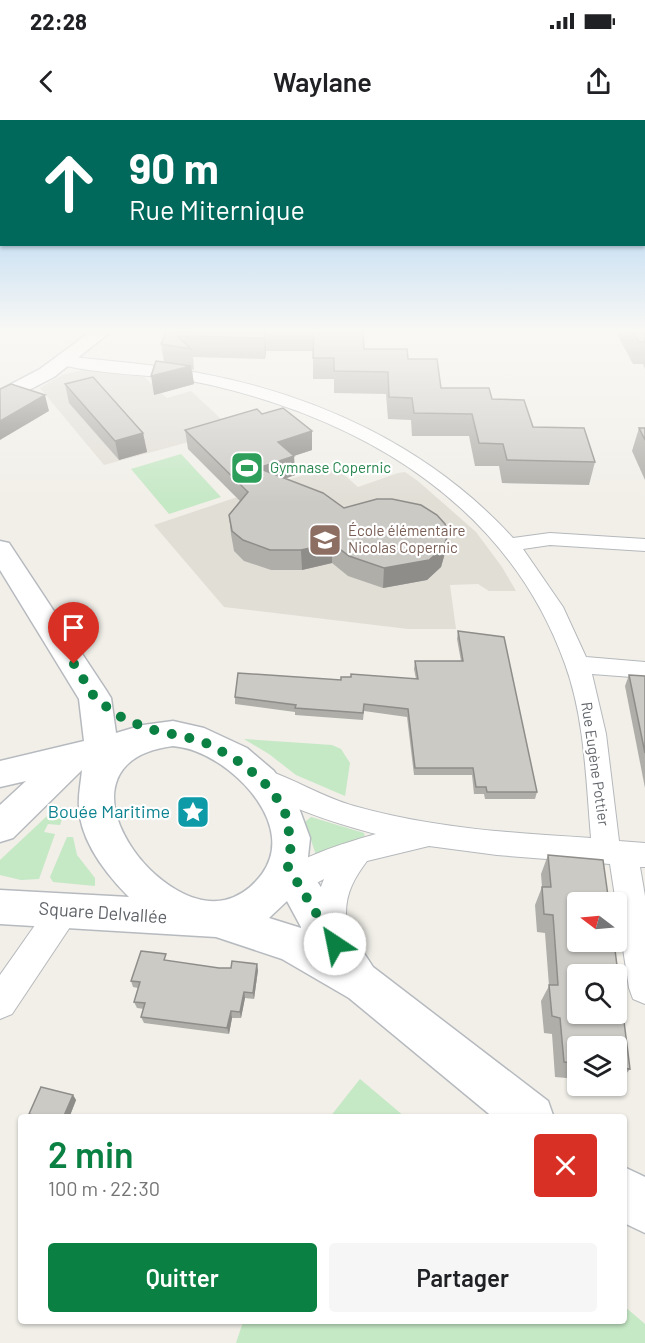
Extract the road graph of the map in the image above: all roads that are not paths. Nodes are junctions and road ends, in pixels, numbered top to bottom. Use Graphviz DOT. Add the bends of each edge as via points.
graph roads {
  1 [pos="16,389"];
  2 [pos="243,389"];
  3 [pos="0,399"];
  4 [pos="510,544"];
  5 [pos="645,544"];
  6 [pos="0,549"];
  7 [pos="577,665"];
  8 [pos="645,670"];
  9 [pos="95,698"];
  10 [pos="171,734"];
  11 [pos="102,757"];
  12 [pos="0,774"];
  13 [pos="260,778"];
  14 [pos="0,827"];
  15 [pos="437,836"];
  16 [pos="357,852"];
  17 [pos="625,854"];
  18 [pos="284,880"];
  19 [pos="0,907"];
  20 [pos="63,911"];
  21 [pos="211,920"];
  22 [pos="335,944"];
  23 [pos="364,984"];
  24 [pos="645,988"];
  25 [pos="0,1003"];
  26 [pos="526,1114"];
  27 [pos="627,1194"];
  28 [pos="645,1208"];
  1 -- 3 [label="street"];
  2 -- 4 [label="street, Rue Eugène Pottier" via="321,413 376,439 429,471 469,503"];
  4 -- 5 [label="street" via="550,539"];
  4 -- 7 [label="street, Rue Eugène Pottier" via="544,592"];
  6 -- 9 [label="street"];
  7 -- 8 [label="street"];
  7 -- 17 [label="street, Rue Eugène Pottier"];
  9 -- 10 [label="street" via="126,721"];
  9 -- 11 [label="street, Square Delvallée"];
  10 -- 11 [label="street" via="156,734"];
  10 -- 13 [label="street" via="213,746"];
  11 -- 12 [label="street"];
  11 -- 14 [label="street"];
  11 -- 21 [label="street, Square Delvallée" via="97,819 122,865 165,904 187,915"];
  13 -- 15 [label="street" via="326,810"];
  13 -- 18 [label="street" via="286,815 291,844"];
  15 -- 16 [label="street, Square Delvallée"];
  15 -- 17 [label="street"];
  16 -- 18 [label="street, Square Delvallée"];
  16 -- 22 [label="street" via="342,872 331,900"];
  17 -- 24 [label="street, Rue Eugène Pottier"];
  18 -- 21 [label="street, Square Delvallée" via="245,911"];
  18 -- 22 [label="street"];
  19 -- 20 [label="street, Square Delvallée"];
  20 -- 21 [label="street, Square Delvallée"];
  20 -- 25 [label="street"];
  21 -- 23 [label="street, Square Delvallée" via="294,944"];
  22 -- 23 [label="street"];
  23 -- 26 [label="street"];
  27 -- 28 [label="street"];
}
